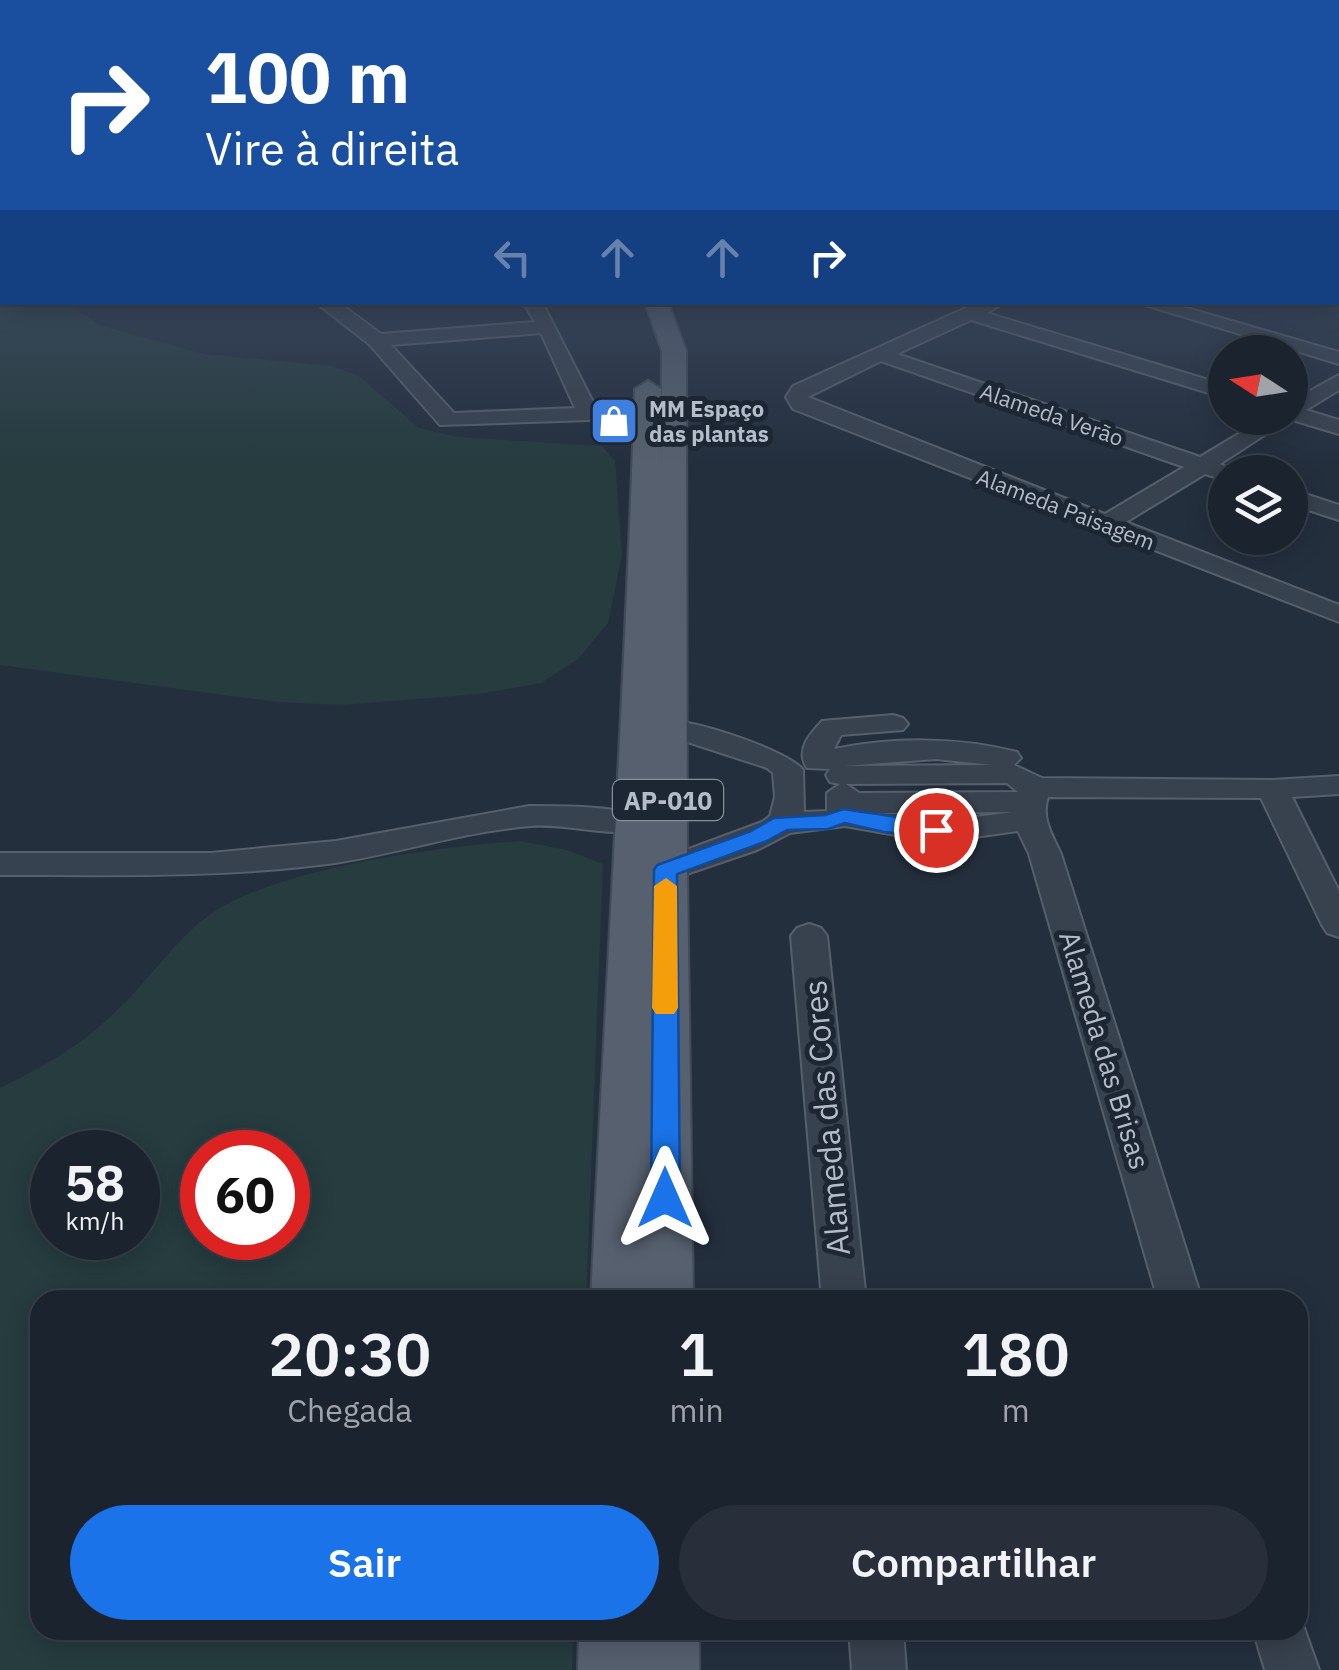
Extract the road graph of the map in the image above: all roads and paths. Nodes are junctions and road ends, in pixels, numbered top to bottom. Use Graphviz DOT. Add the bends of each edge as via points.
graph roads {
  1 [pos="333,307"];
  2 [pos="535,307"];
  3 [pos="632,307"];
  4 [pos="658,307"];
  5 [pos="985,307"];
  6 [pos="1161,307"];
  7 [pos="970,314"];
  8 [pos="548,327"];
  9 [pos="376,340"];
  10 [pos="879,354"];
  11 [pos="1339,358"];
  12 [pos="1339,381"];
  13 [pos="1208,387"];
  14 [pos="1308,401"];
  15 [pos="648,412"];
  16 [pos="589,414"];
  17 [pos="1308,418"];
  18 [pos="1339,427"];
  19 [pos="1252,435"];
  20 [pos="661,465"];
  21 [pos="1202,466"];
  22 [pos="1208,468"];
  23 [pos="1308,502"];
  24 [pos="1339,513"];
  25 [pos="1105,525"];
  26 [pos="1339,614"];
  27 [pos="892,724"];
  28 [pos="670,727"];
  29 [pos="778,762"];
  30 [pos="1339,785"];
  31 [pos="837,789"];
  32 [pos="1272,789"];
  33 [pos="1027,795"];
  34 [pos="633,823"];
  35 [pos="782,823"];
  36 [pos="0,864"];
  37 [pos="666,870"];
  38 [pos="1339,925"];
  39 [pos="809,936"];
  40 [pos="643,1164"];
  41 [pos="620,1290"];
  42 [pos="664,1290"];
  43 [pos="843,1290"];
  44 [pos="1177,1290"];
  45 [pos="612,1640"];
  46 [pos="666,1640"];
  47 [pos="877,1640"];
  48 [pos="1283,1640"];
  49 [pos="611,1670"];
  50 [pos="666,1670"];
  51 [pos="880,1670"];
  52 [pos="1292,1670"];
  1 -- 9 [label="street"];
  2 -- 8 [label="street"];
  3 -- 15 [label="main road, AP-010" via="646,352"];
  4 -- 20 [label="main road, AP-010" via="674,351"];
  5 -- 7 [label="street"];
  6 -- 11 [label="street"];
  7 -- 10 [label="street"];
  7 -- 13 [label="street"];
  8 -- 9 [label="street"];
  8 -- 16 [label="street"];
  9 -- 16 [label="street" via="448,420"];
  10 -- 21 [label="street, Alameda Verão"];
  10 -- 25 [label="street, Alameda Paisagem" via="800,390 797,398"];
  12 -- 14 [label="street"];
  15 -- 16 [label="street"];
  15 -- 20 [label="main road, AP-010"];
  17 -- 18 [label="street"];
  19 -- 21 [label="street"];
  20 -- 28 [label="main road, AP-010"];
  20 -- 34 [label="main road, AP-010"];
  21 -- 22 [label="street, Alameda Verão"];
  21 -- 25 [label="street"];
  23 -- 24 [label="street"];
  25 -- 26 [label="street, Alameda Paisagem"];
  27 -- 31 [label="street" via="832,727 819,742"];
  28 -- 29 [label="street"];
  28 -- 37 [label="main road, AP-010"];
  29 -- 31 [label="street"];
  29 -- 35 [label="street" via="791,785"];
  30 -- 32 [label="street"];
  31 -- 33 [label="street"];
  31 -- 33 [label="street" via="884,825 936,830 1004,825"];
  31 -- 35 [label="street" via="828,822"];
  32 -- 33 [label="street"];
  32 -- 38 [label="street"];
  33 -- 44 [label="street, Alameda das Brisas"];
  34 -- 36 [label="street" via="529,816 336,852 212,864"];
  34 -- 40 [label="main road, AP-010"];
  35 -- 37 [label="street"];
  37 -- 40 [label="main road, AP-010"];
  39 -- 43 [label="street, Alameda das Cores"];
  40 -- 41 [label="main road, AP-010"];
  40 -- 42 [label="main road, AP-010"];
  45 -- 49 [label="main road"];
  46 -- 50 [label="main road"];
  47 -- 51 [label="street"];
  48 -- 52 [label="street"];
}
